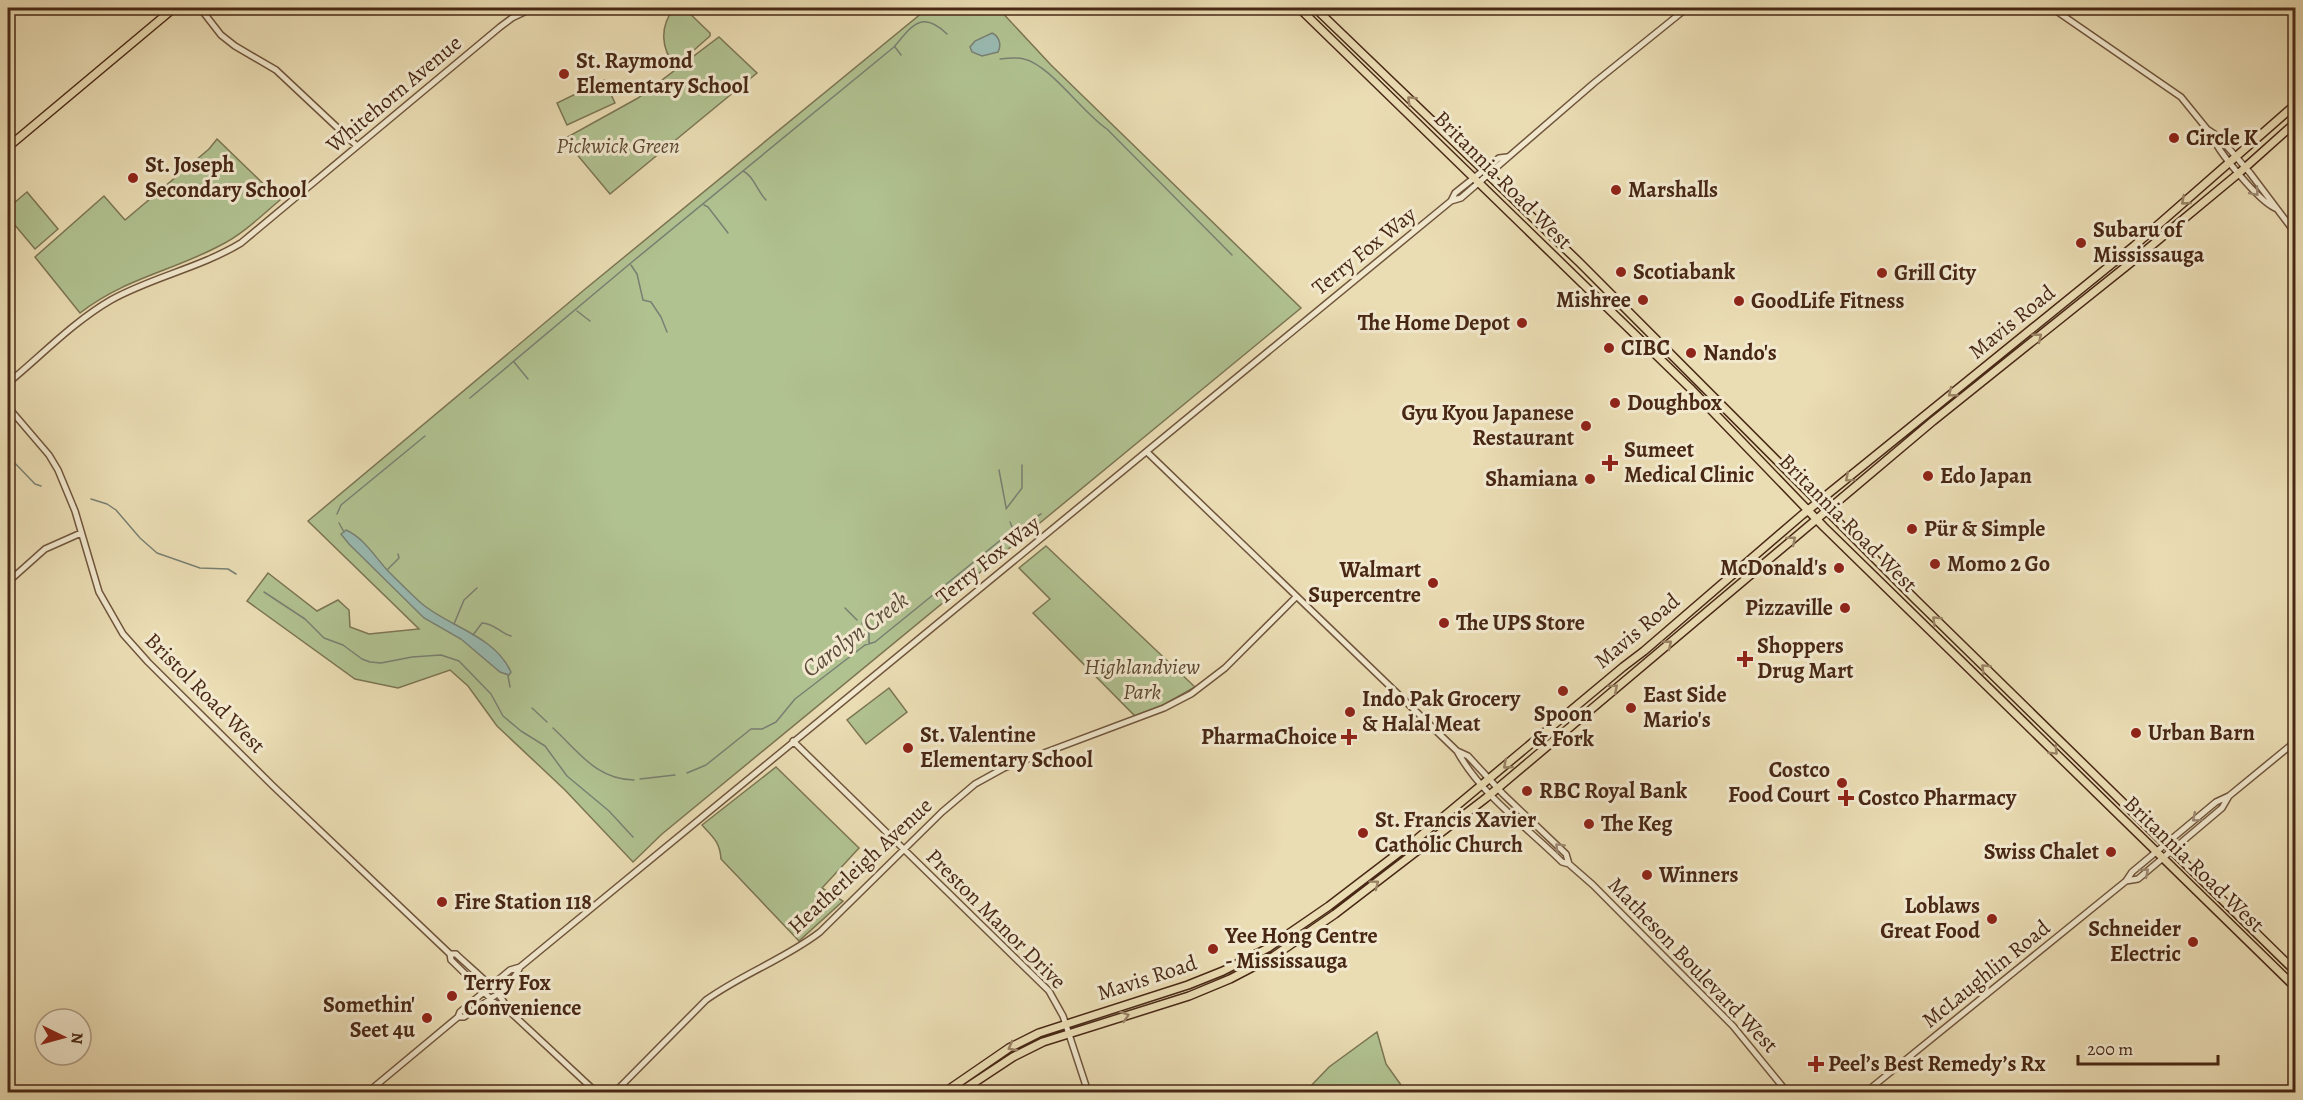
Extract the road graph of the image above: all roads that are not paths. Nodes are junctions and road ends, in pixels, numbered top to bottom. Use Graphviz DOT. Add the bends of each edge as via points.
graph roads {
  1 [pos="174,8"];
  2 [pos="200,8"];
  3 [pos="533,8"];
  4 [pos="1299,8"];
  5 [pos="1315,8"];
  6 [pos="1687,8"];
  7 [pos="2052,8"];
  8 [pos="2295,104"];
  9 [pos="2295,122"];
  10 [pos="357,146"];
  11 [pos="8,147"];
  12 [pos="2233,160"];
  13 [pos="2242,170"];
  14 [pos="1486,172"];
  15 [pos="1477,180"];
  16 [pos="2295,234"];
  17 [pos="8,383"];
  18 [pos="8,407"];
  19 [pos="1147,452"];
  20 [pos="1819,502"];
  21 [pos="1808,510"];
  22 [pos="1827,511"];
  23 [pos="1816,519"];
  24 [pos="81,533"];
  25 [pos="8,582"];
  26 [pos="1720,584"];
  27 [pos="1727,594"];
  28 [pos="1296,597"];
  29 [pos="793,741"];
  30 [pos="2295,741"];
  31 [pos="1457,751"];
  32 [pos="1490,779"];
  33 [pos="1483,785"];
  34 [pos="1497,787"];
  35 [pos="1491,793"];
  36 [pos="2229,796"];
  37 [pos="2165,844"];
  38 [pos="903,850"];
  39 [pos="2172,851"];
  40 [pos="2156,852"];
  41 [pos="2162,859"];
  42 [pos="1569,864"];
  43 [pos="2126,881"];
  44 [pos="450,954"];
  45 [pos="520,967"];
  46 [pos="2295,972"];
  47 [pos="490,987"];
  48 [pos="2295,988"];
  49 [pos="484,992"];
  50 [pos="496,993"];
  51 [pos="490,998"];
  52 [pos="507,1010"];
  53 [pos="458,1017"];
  54 [pos="1066,1023"];
  55 [pos="1069,1033"];
  56 [pos="368,1092"];
  57 [pos="596,1092"];
  58 [pos="615,1092"];
  59 [pos="945,1092"];
  60 [pos="960,1092"];
  61 [pos="1088,1092"];
  62 [pos="1787,1092"];
  63 [pos="1866,1092"];
  1 -- 11 [label="main road"];
  2 -- 10 [label="street" via="221,35 276,70"];
  3 -- 10 [label="street, Whitehorn Avenue" via="500,27"];
  4 -- 15 [label="main road, Britannia Road West"];
  14 -- 5 [label="main road, Britannia Road West, one-way"];
  6 -- 14 [label="street, Terry Fox Way"];
  7 -- 12 [label="street" via="2181,97 2211,133 2213,141"];
  8 -- 12 [label="main road, Mavis Road"];
  9 -- 13 [label="main road, Mavis Road"];
  10 -- 17 [label="street, Whitehorn Avenue" via="241,243 111,300"];
  12 -- 13 [label="street"];
  12 -- 20 [label="main road, Mavis Road, one-way" via="2134,246"];
  13 -- 16 [label="street" via="2271,198"];
  22 -- 13 [label="main road, Mavis Road, one-way"];
  14 -- 15 [label="street, Terry Fox Way"];
  14 -- 20 [label="main road, Britannia Road West"];
  15 -- 19 [label="street, Terry Fox Way" via="1461,198 1451,201"];
  15 -- 21 [label="main road, Britannia Road West" via="1690,388"];
  18 -- 24 [label="street, Bristol Road West" via="49,455 66,487"];
  19 -- 28 [label="street, Matheson Boulevard West"];
  19 -- 29 [label="street, Terry Fox Way"];
  20 -- 21 [label="main road, Mavis Road"];
  20 -- 22 [label="main road, Britannia Road West"];
  21 -- 23 [label="main road, Britannia Road West"];
  21 -- 26 [label="main road, Mavis Road"];
  22 -- 23 [label="main road, Mavis Road"];
  37 -- 22 [label="main road, Britannia Road West, one-way"];
  27 -- 23 [label="main road, Mavis Road, one-way"];
  23 -- 40 [label="main road, Britannia Road West, one-way"];
  24 -- 25 [label="street" via="45,549"];
  24 -- 44 [label="street, Bristol Road West" via="99,592 123,634 273,786"];
  26 -- 27 [label="main road"];
  26 -- 32 [label="main road, Mavis Road, one-way"];
  34 -- 27 [label="main road, Mavis Road, one-way"];
  28 -- 31 [label="street, Matheson Boulevard West"];
  28 -- 38 [label="street, Heatherleigh Avenue" via="1224,668 1191,694 1164,708 1004,768 966,792"];
  29 -- 38 [label="street, Preston Manor Drive"];
  29 -- 45 [label="street, Terry Fox Way"];
  30 -- 36 [label="street, McLaughlin Road"];
  31 -- 32 [label="street, Matheson Boulevard West" via="1468,756"];
  31 -- 33 [label="street, Matheson Boulevard West"];
  32 -- 33 [label="main road, Mavis Road"];
  32 -- 34 [label="street, Matheson Boulevard West"];
  33 -- 35 [label="street, Matheson Boulevard West"];
  33 -- 54 [label="main road, Mavis Road" via="1329,906 1268,948 1188,985"];
  34 -- 35 [label="main road, Mavis Road"];
  42 -- 34 [label="street, Matheson Boulevard West, one-way" via="1566,854"];
  35 -- 42 [label="street, Matheson Boulevard West" via="1562,862"];
  55 -- 35 [label="main road, Mavis Road, one-way" via="1189,996 1275,956"];
  36 -- 37 [label="street, McLaughlin Road, one-way"];
  36 -- 39 [label="street, McLaughlin Road" via="2222,808"];
  37 -- 39 [label="main road, Britannia Road West"];
  37 -- 40 [label="street, McLaughlin Road"];
  38 -- 54 [label="street, Preston Manor Drive" via="1049,991"];
  38 -- 58 [label="street, Heatherleigh Avenue" via="817,934 706,1000"];
  39 -- 41 [label="street, McLaughlin Road"];
  39 -- 46 [label="main road, Britannia Road West"];
  40 -- 41 [label="main road, Britannia Road West"];
  40 -- 43 [label="street, McLaughlin Road"];
  43 -- 41 [label="street, McLaughlin Road, one-way" via="2138,879"];
  41 -- 48 [label="main road, Britannia Road West"];
  42 -- 62 [label="street, Matheson Boulevard West" via="1733,1026"];
  43 -- 63 [label="street, McLaughlin Road"];
  44 -- 47 [label="street, Bristol Road West" via="456,954"];
  44 -- 49 [label="street, Bristol Road West" via="451,960"];
  45 -- 47 [label="street, Terry Fox Way" via="510,970"];
  45 -- 50 [label="street, Terry Fox Way" via="516,976"];
  47 -- 49 [label="street, Terry Fox Way"];
  47 -- 50 [label="street, Bristol Road West"];
  49 -- 51 [label="street, Bristol Road West"];
  49 -- 53 [label="street, Terry Fox Way"];
  50 -- 51 [label="street, Terry Fox Way"];
  50 -- 52 [label="street, Bristol Road West"];
  51 -- 52 [label="street, Bristol Road West"];
  51 -- 53 [label="street, Terry Fox Way" via="464,1017"];
  52 -- 57 [label="street, Bristol Road West"];
  53 -- 56 [label="street, Terry Fox Way"];
  54 -- 55 [label="street, Preston Manor Drive"];
  54 -- 59 [label="main road, Mavis Road, one-way" via="1009,1048"];
  55 -- 60 [label="main road, Mavis Road" via="1012,1057"];
  55 -- 61 [label="street, Preston Manor Drive"];
}
